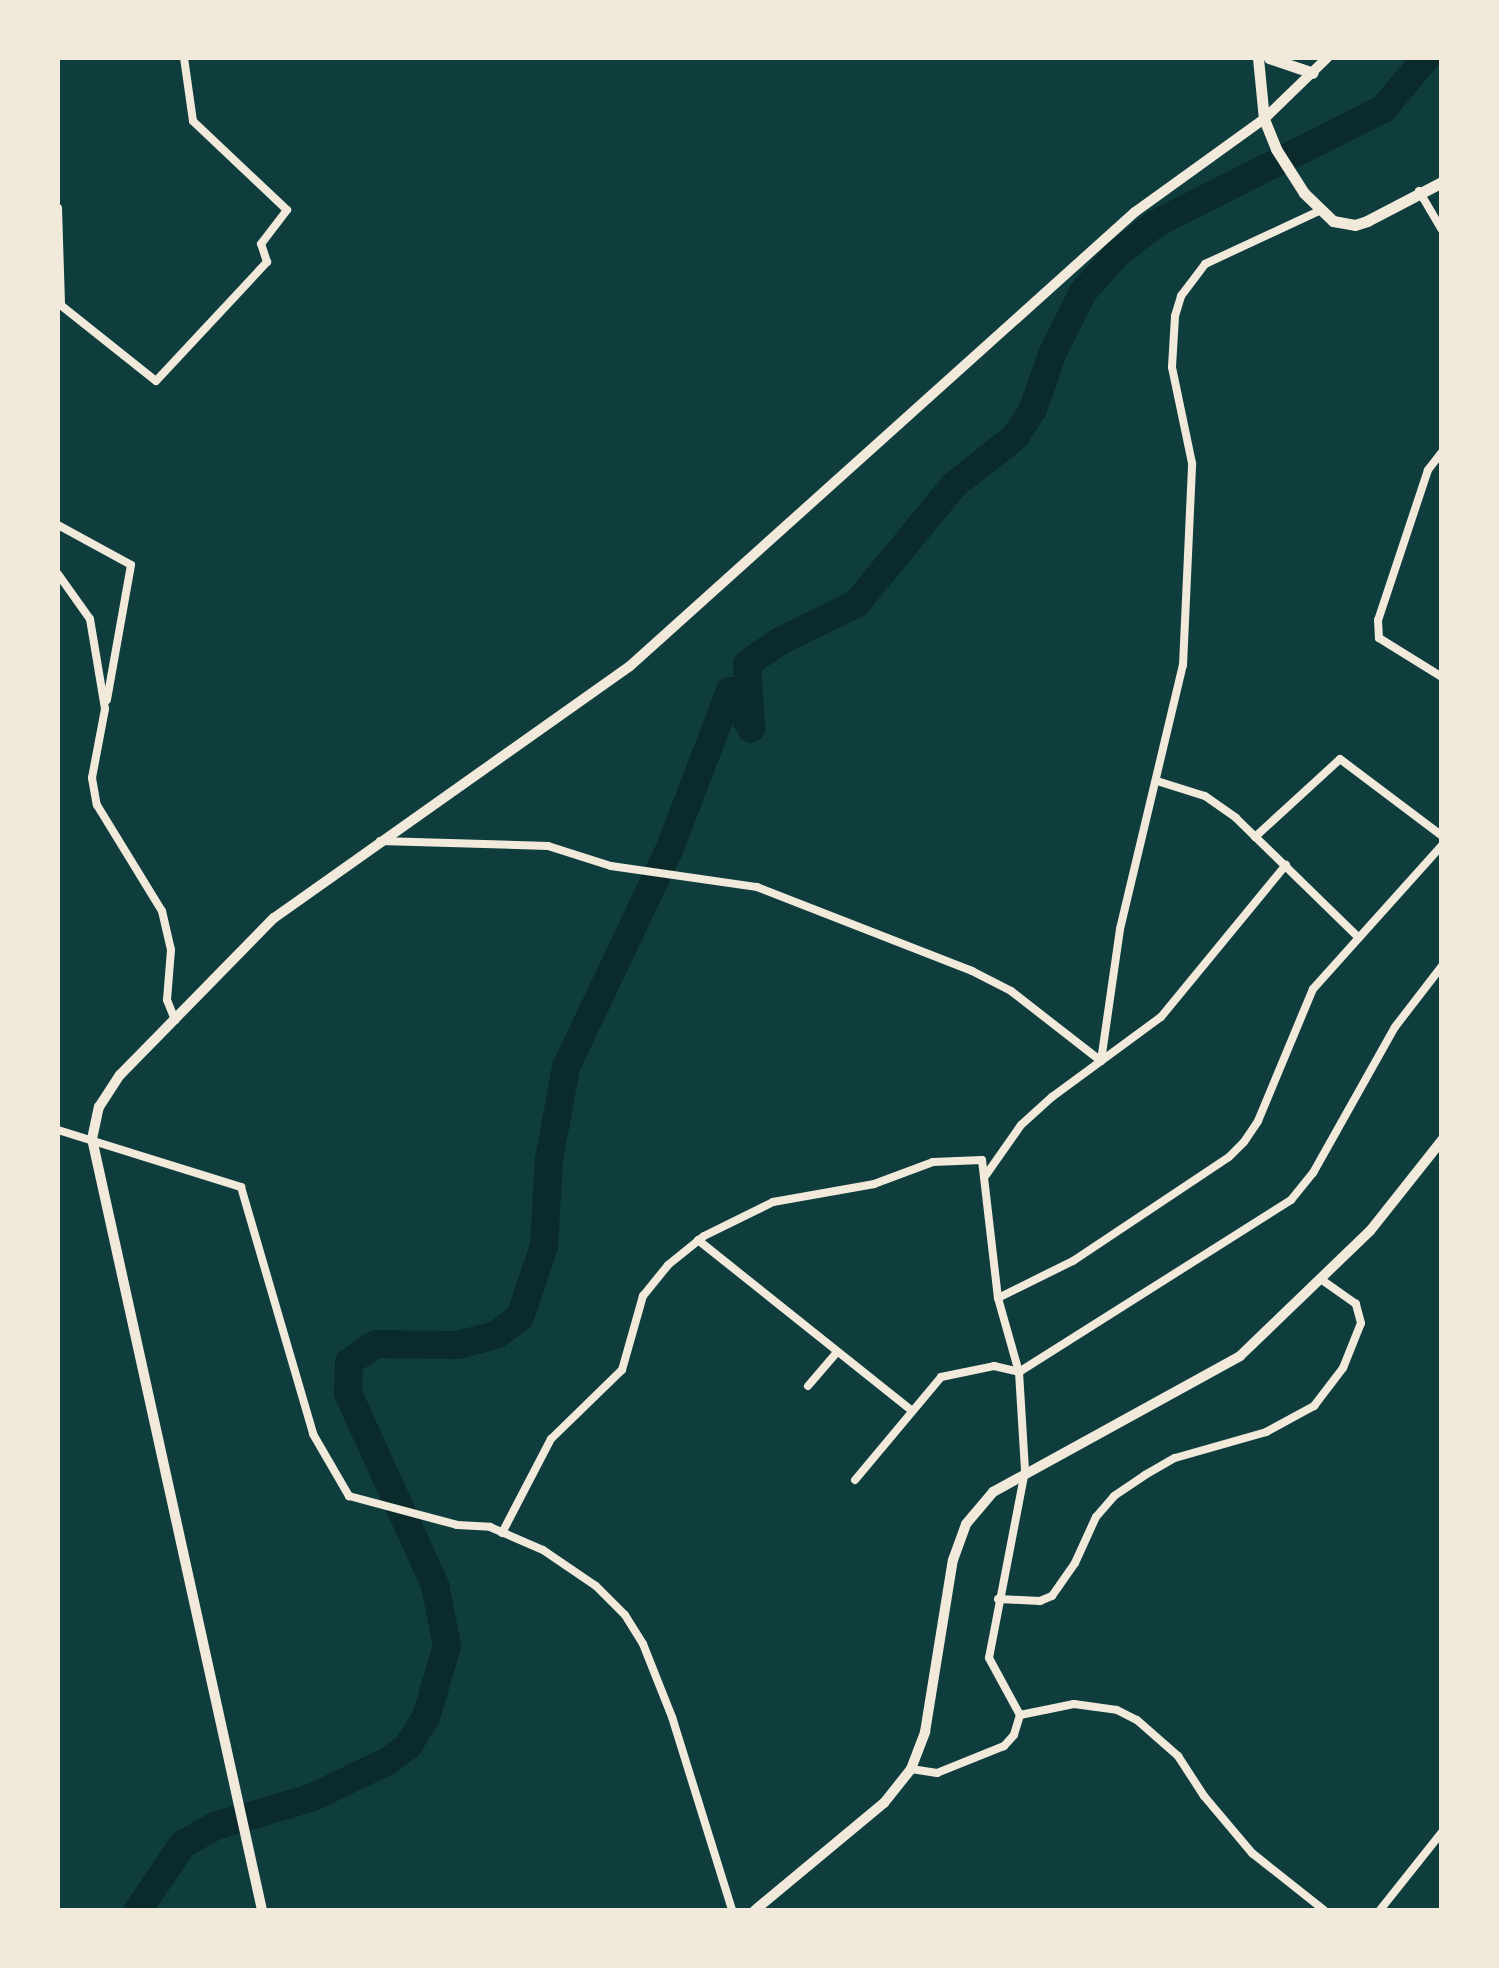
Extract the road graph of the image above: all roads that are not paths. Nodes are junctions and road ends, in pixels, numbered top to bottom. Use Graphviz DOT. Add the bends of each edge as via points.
graph roads {
  1 [pos="184,58"];
  2 [pos="1258,58"];
  3 [pos="1269,58"];
  4 [pos="1326,58"];
  5 [pos="1313,73"];
  6 [pos="1264,118"];
  7 [pos="1442,182"];
  8 [pos="1418,190"];
  9 [pos="58,208"];
  10 [pos="1319,211"];
  11 [pos="1442,230"];
  12 [pos="59,304"];
  13 [pos="1441,454"];
  14 [pos="58,525"];
  15 [pos="58,574"];
  16 [pos="1442,677"];
  17 [pos="105,710"];
  18 [pos="1156,781"];
  19 [pos="1255,836"];
  20 [pos="1442,836"];
  21 [pos="379,842"];
  22 [pos="1442,845"];
  23 [pos="1286,865"];
  24 [pos="1358,937"];
  25 [pos="1442,966"];
  26 [pos="175,1020"];
  27 [pos="1101,1061"];
  28 [pos="58,1130"];
  29 [pos="92,1139"];
  30 [pos="1442,1140"];
  31 [pos="986,1175"];
  32 [pos="698,1240"];
  33 [pos="1322,1280"];
  34 [pos="998,1298"];
  35 [pos="837,1352"];
  36 [pos="1019,1372"];
  37 [pos="808,1386"];
  38 [pos="912,1411"];
  39 [pos="1024,1472"];
  40 [pos="855,1480"];
  41 [pos="502,1532"];
  42 [pos="998,1599"];
  43 [pos="1020,1715"];
  44 [pos="911,1769"];
  45 [pos="1442,1832"];
  46 [pos="262,1910"];
  47 [pos="732,1910"];
  48 [pos="755,1910"];
  49 [pos="1324,1910"];
  50 [pos="1380,1910"];
  1 -- 12 [label="street" via="193,121 287,210 261,244 267,262 156,381"];
  2 -- 6 [label="main road"];
  3 -- 5 [label="main road"];
  4 -- 5 [label="street"];
  5 -- 6 [label="street"];
  6 -- 10 [label="main road" via="1276,149"];
  6 -- 21 [label="street" via="1135,212 630,666"];
  7 -- 8 [label="main road"];
  8 -- 10 [label="main road" via="1356,225"];
  8 -- 11 [label="street"];
  9 -- 12 [label="street"];
  10 -- 18 [label="street" via="1206,264 1181,296 1175,316 1172,366 1192,464 1183,665"];
  13 -- 16 [label="street" via="1428,470 1378,620 1379,638"];
  14 -- 17 [label="street" via="131,566"];
  15 -- 17 [label="street" via="90,619"];
  17 -- 26 [label="street" via="92,778 97,804 162,911"];
  18 -- 19 [label="street" via="1206,796"];
  18 -- 27 [label="street" via="1120,929"];
  19 -- 20 [label="street" via="1340,759"];
  19 -- 23 [label="street"];
  21 -- 26 [label="street" via="274,918"];
  21 -- 27 [label="street" via="548,846 612,866 756,888 972,971 1011,991"];
  22 -- 24 [label="street"];
  23 -- 24 [label="street"];
  23 -- 27 [label="street" via="1161,1018"];
  24 -- 34 [label="street" via="1312,988 1258,1120 1237,1149 1072,1260"];
  25 -- 36 [label="street" via="1395,1027 1313,1174 1291,1200"];
  26 -- 29 [label="street" via="120,1075 99,1107"];
  27 -- 31 [label="street" via="1022,1126"];
  28 -- 29 [label="street"];
  29 -- 41 [label="street" via="240,1187 313,1434 348,1496"];
  29 -- 46 [label="street"];
  30 -- 33 [label="street"];
  31 -- 32 [label="street" via="982,1160 971,1157 933,1162 874,1184 773,1202"];
  31 -- 34 [label="street"];
  32 -- 35 [label="street"];
  32 -- 41 [label="street" via="642,1296 622,1370 551,1438"];
  33 -- 39 [label="street" via="1240,1356"];
  33 -- 42 [label="street" via="1356,1304 1361,1324 1343,1368 1314,1406 1266,1432 1175,1458 1145,1476 1096,1517 1052,1596"];
  34 -- 36 [label="street"];
  35 -- 37 [label="street"];
  35 -- 38 [label="street"];
  36 -- 38 [label="street" via="994,1366 940,1377"];
  36 -- 39 [label="street"];
  38 -- 40 [label="street"];
  39 -- 42 [label="street"];
  39 -- 44 [label="street" via="994,1492 966,1524 953,1560 925,1732"];
  41 -- 47 [label="street" via="596,1586 643,1644"];
  42 -- 43 [label="street" via="989,1658"];
  43 -- 44 [label="street" via="1004,1746 937,1773"];
  43 -- 49 [label="street" via="1074,1704 1137,1720 1178,1756 1252,1852"];
  44 -- 48 [label="street" via="884,1803"];
  45 -- 50 [label="street"];
}
